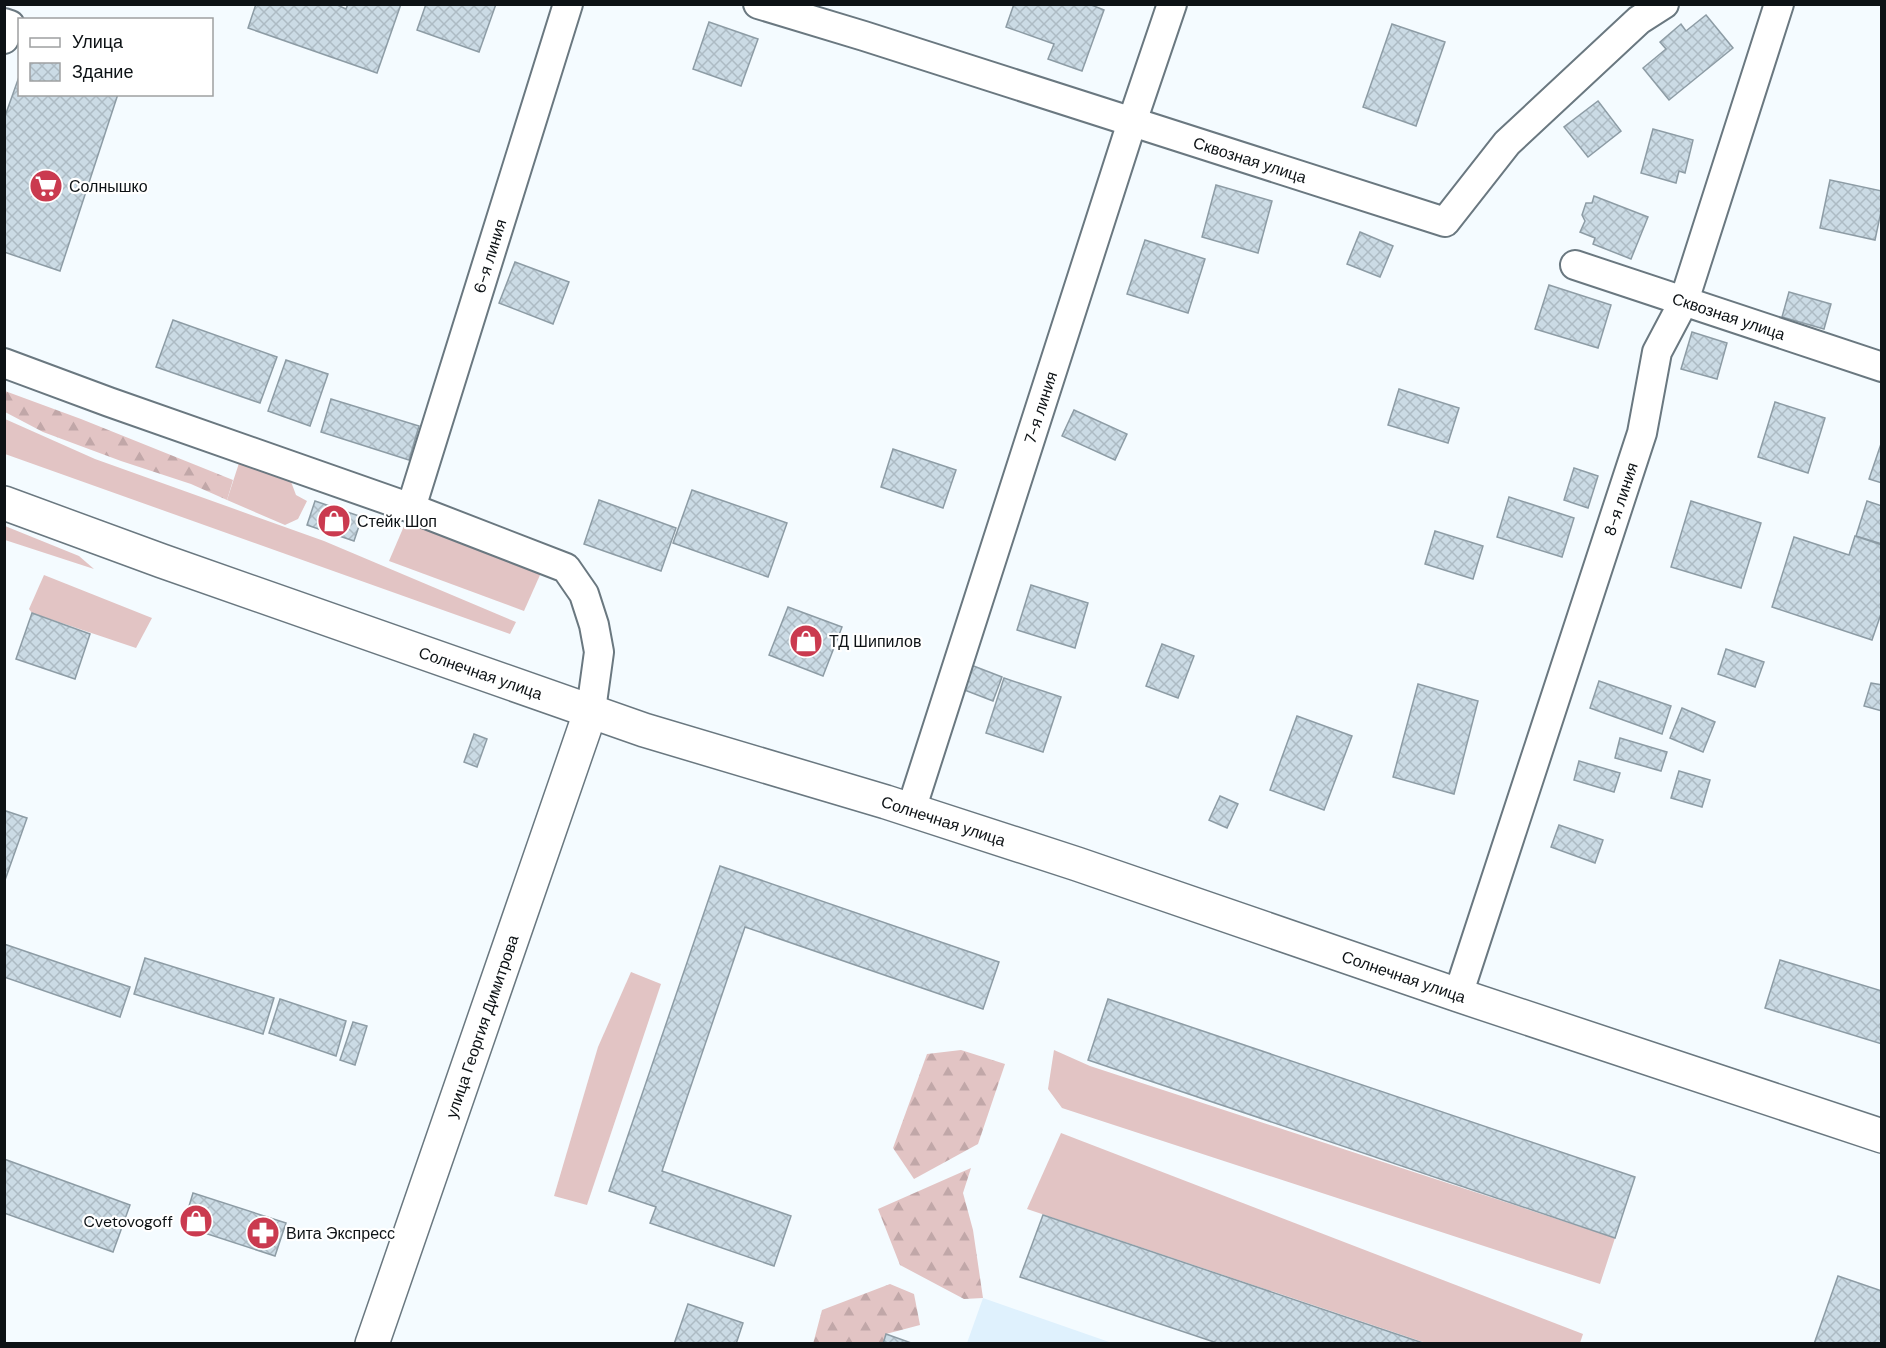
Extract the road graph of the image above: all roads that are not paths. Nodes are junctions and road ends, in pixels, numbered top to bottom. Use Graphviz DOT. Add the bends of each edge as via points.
graph roads {
  1 [pos="568,4"];
  2 [pos="758,4"];
  3 [pos="1172,4"];
  4 [pos="1664,4"];
  5 [pos="1779,4"];
  6 [pos="1131,122"];
  7 [pos="1575,265"];
  8 [pos="1684,302"];
  9 [pos="4,363"];
  10 [pos="1881,367"];
  11 [pos="4,503"];
  12 [pos="411,508"];
  13 [pos="591,710"];
  14 [pos="911,810"];
  15 [pos="1458,995"];
  16 [pos="1881,1136"];
  17 [pos="372,1344"];
  1 -- 12 [label="street, 6-я линия"];
  2 -- 6 [label="street, Сквозная улица"];
  3 -- 6 [label="street, 7-я линия"];
  4 -- 6 [label="street, Сквозная улица" via="1640,20 1507,143 1445,222"];
  5 -- 8 [label="street, 8-я линия"];
  6 -- 14 [label="street, 7-я линия"];
  7 -- 8 [label="street, Сквозная улица"];
  8 -- 10 [label="street, Сквозная улица"];
  8 -- 15 [label="street, 8-я линия" via="1657,352 1642,433"];
  9 -- 12 [label="street"];
  11 -- 13 [label="main road, Солнечная улица"];
  12 -- 13 [label="street" via="566,568 584,594 599,652"];
  13 -- 14 [label="main road, Солнечная улица" via="644,730"];
  13 -- 17 [label="main road, улица Георгия Димитрова"];
  14 -- 15 [label="main road, Солнечная улица"];
  15 -- 16 [label="main road, Солнечная улица"];
}
